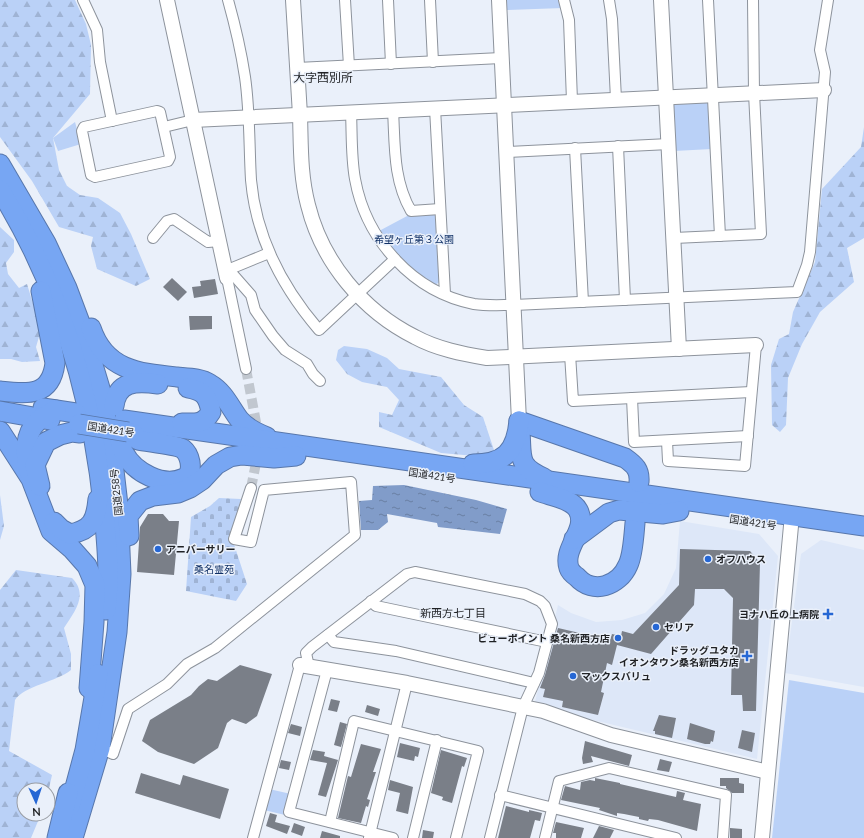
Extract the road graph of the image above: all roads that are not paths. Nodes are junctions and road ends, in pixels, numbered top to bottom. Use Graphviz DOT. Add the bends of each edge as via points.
graph roads {
  1 [pos="83,0"];
  2 [pos="167,0"];
  3 [pos="228,0"];
  4 [pos="293,0"];
  5 [pos="345,0"];
  6 [pos="388,0"];
  7 [pos="430,0"];
  8 [pos="499,0"];
  9 [pos="564,0"];
  10 [pos="609,0"];
  11 [pos="661,0"];
  12 [pos="708,0"];
  13 [pos="753,0"];
  14 [pos="828,0"];
  15 [pos="501,58"];
  16 [pos="433,62"];
  17 [pos="391,64"];
  18 [pos="349,66"];
  19 [pos="297,68"];
  20 [pos="824,90"];
  21 [pos="754,93"];
  22 [pos="713,94"];
  23 [pos="666,97"];
  24 [pos="616,99"];
  25 [pos="572,101"];
  26 [pos="504,104"];
  27 [pos="435,108"];
  28 [pos="393,110"];
  29 [pos="351,112"];
  30 [pos="300,114"];
  31 [pos="248,118"];
  32 [pos="193,120"];
  33 [pos="112,121"];
  34 [pos="164,127"];
  35 [pos="669,144"];
  36 [pos="618,146"];
  37 [pos="575,148"];
  38 [pos="506,152"];
  39 [pos="0,164"];
  40 [pos="0,190"];
  41 [pos="440,209"];
  42 [pos="22,225"];
  43 [pos="720,236"];
  44 [pos="153,238"];
  45 [pos="674,238"];
  46 [pos="219,241"];
  47 [pos="46,243"];
  48 [pos="269,253"];
  49 [pos="395,259"];
  50 [pos="227,273"];
  51 [pos="357,294"];
  52 [pos="445,294"];
  53 [pos="676,298"];
  54 [pos="625,300"];
  55 [pos="583,302"];
  56 [pos="514,306"];
  57 [pos="95,340"];
  58 [pos="756,345"];
  59 [pos="679,349"];
  60 [pos="570,354"];
  61 [pos="516,358"];
  62 [pos="246,370"];
  63 [pos="320,381"];
  64 [pos="0,391"];
  65 [pos="751,392"];
  66 [pos="632,398"];
  67 [pos="0,402"];
  68 [pos="0,411"];
  69 [pos="49,415"];
  70 [pos="519,421"];
  71 [pos="78,423"];
  72 [pos="122,424"];
  73 [pos="154,425"];
  74 [pos="0,431"];
  75 [pos="748,436"];
  76 [pos="667,441"];
  77 [pos="279,442"];
  78 [pos="123,452"];
  79 [pos="296,456"];
  80 [pos="415,462"];
  81 [pos="100,476"];
  82 [pos="31,479"];
  83 [pos="639,482"];
  84 [pos="544,486"];
  85 [pos="251,488"];
  86 [pos="679,510"];
  87 [pos="128,516"];
  88 [pos="792,522"];
  89 [pos="635,523"];
  90 [pos="864,526"];
  91 [pos="864,539"];
  92 [pos="573,540"];
  93 [pos="371,602"];
  94 [pos="328,635"];
  95 [pos="547,642"];
  96 [pos="304,666"];
  97 [pos="327,670"];
  98 [pos="407,683"];
  99 [pos="534,683"];
  100 [pos="523,707"];
  101 [pos="396,731"];
  102 [pos="437,740"];
  103 [pos="100,748"];
  104 [pos="768,772"];
  105 [pos="500,795"];
  106 [pos="552,808"];
  107 [pos="330,822"];
  108 [pos="370,835"];
  109 [pos="59,838"];
  110 [pos="73,838"];
  111 [pos="253,838"];
  112 [pos="393,838"];
  113 [pos="413,838"];
  114 [pos="456,838"];
  115 [pos="490,838"];
  116 [pos="545,838"];
  117 [pos="676,838"];
  118 [pos="722,838"];
  119 [pos="762,838"];
  1 -- 33 [label="street" via="97,30 100,62"];
  2 -- 32 [label="street"];
  3 -- 31 [label="street" via="245,78"];
  4 -- 19 [label="street"];
  5 -- 18 [label="street"];
  6 -- 17 [label="street"];
  7 -- 16 [label="street"];
  8 -- 15 [label="street"];
  9 -- 25 [label="street" via="569,20"];
  10 -- 24 [label="street"];
  11 -- 23 [label="street"];
  12 -- 22 [label="street"];
  13 -- 21 [label="street"];
  14 -- 20 [label="street" via="820,50 825,64"];
  15 -- 16 [label="street"];
  15 -- 26 [label="street"];
  16 -- 17 [label="street"];
  17 -- 18 [label="street"];
  18 -- 19 [label="street"];
  19 -- 30 [label="street"];
  20 -- 21 [label="street"];
  20 -- 53 [label="street" via="810,252 797,292"];
  21 -- 22 [label="street"];
  21 -- 43 [label="street" via="762,234"];
  22 -- 23 [label="street"];
  22 -- 43 [label="street"];
  23 -- 24 [label="street"];
  23 -- 35 [label="street"];
  24 -- 25 [label="street"];
  25 -- 26 [label="street"];
  26 -- 27 [label="street"];
  26 -- 38 [label="street"];
  27 -- 28 [label="street"];
  27 -- 41 [label="street"];
  28 -- 29 [label="street"];
  28 -- 41 [label="street" via="396,167 410,211"];
  29 -- 30 [label="street"];
  29 -- 49 [label="street" via="354,167 360,199 372,228"];
  30 -- 31 [label="street"];
  30 -- 51 [label="street" via="302,172 310,215 329,257"];
  31 -- 32 [label="street"];
  31 -- 48 [label="street" via="253,191"];
  32 -- 34 [label="street"];
  32 -- 46 [label="street"];
  33 -- 34 [label="street" via="157,111 160,112"];
  33 -- 34 [label="street" via="84,127 82,131 91,174 95,177 168,161 170,158"];
  35 -- 36 [label="street"];
  35 -- 45 [label="street"];
  36 -- 37 [label="street"];
  36 -- 54 [label="street"];
  37 -- 38 [label="street"];
  37 -- 55 [label="street"];
  38 -- 56 [label="street"];
  39 -- 47 [label="highway, 国道258号"];
  40 -- 42 [label="highway, 国道258号"];
  41 -- 52 [label="street"];
  42 -- 64 [label="highway" via="25,252 40,289 50,331 55,363 54,375 42,389 34,392"];
  42 -- 81 [label="highway, 国道258号" via="53,295 74,355 87,404"];
  43 -- 45 [label="street"];
  44 -- 46 [label="street" via="167,221 174,219 208,242"];
  45 -- 53 [label="street"];
  46 -- 50 [label="street"];
  47 -- 57 [label="highway" via="63,262 82,303"];
  47 -- 103 [label="highway, 国道258号" via="82,328 102,395 118,505 121,574 117,632"];
  48 -- 50 [label="street"];
  48 -- 51 [label="street" via="292,296 319,330"];
  49 -- 51 [label="street"];
  49 -- 52 [label="street" via="414,276"];
  50 -- 62 [label="street"];
  50 -- 63 [label="street" via="251,295 255,310 276,340 285,350 307,364"];
  51 -- 61 [label="street" via="395,325 427,343 475,356"];
  52 -- 56 [label="street" via="474,304"];
  53 -- 54 [label="street"];
  53 -- 59 [label="street"];
  54 -- 55 [label="street"];
  55 -- 56 [label="street"];
  56 -- 61 [label="street"];
  57 -- 72 [label="highway"];
  57 -- 77 [label="highway" via="108,358 129,369 210,383 224,395 240,420 254,432"];
  58 -- 59 [label="street"];
  58 -- 65 [label="street"];
  59 -- 60 [label="street"];
  60 -- 61 [label="street"];
  60 -- 66 [label="street" via="573,401"];
  61 -- 70 [label="street"];
  65 -- 66 [label="street"];
  65 -- 75 [label="street"];
  66 -- 76 [label="street" via="634,442"];
  67 -- 69 [label="highway, 国道421号"];
  68 -- 69 [label="highway, 国道421号"];
  69 -- 71 [label="highway, 国道421号"];
  69 -- 82 [label="highway" via="37,422 28,437 26,459"];
  70 -- 80 [label="highway" via="514,446 497,461 484,464"];
  70 -- 83 [label="highway" via="625,458 636,466 640,476"];
  70 -- 84 [label="highway" via="523,464"];
  71 -- 72 [label="highway, 国道421号"];
  71 -- 81 [label="highway" via="72,432 51,438 42,447 35,465 52,520 60,529 70,534 79,533 86,530 94,521"];
  72 -- 73 [label="highway, 国道421号"];
  72 -- 73 [label="highway" via="115,396 131,384 145,382 190,388 202,392 208,398 211,412 206,420 197,423 159,422"];
  72 -- 78 [label="highway"];
  72 -- 78 [label="highway" via="138,440 183,449 189,455 191,468 188,476 176,482 164,481 139,471"];
  72 -- 79 [label="highway, 国道421号"];
  73 -- 77 [label="highway, 国道421号"];
  74 -- 82 [label="highway"];
  75 -- 76 [label="street"];
  75 -- 76 [label="street" via="745,466 668,461"];
  77 -- 80 [label="highway, 国道421号"];
  78 -- 87 [label="highway"];
  79 -- 84 [label="highway, 国道421号"];
  79 -- 87 [label="highway" via="230,457 216,465 190,488 140,501"];
  80 -- 84 [label="highway, 国道421号"];
  81 -- 109 [label="highway, 国道258号" via="107,543 108,598 85,750"];
  82 -- 109 [label="highway" via="51,531 87,566 95,585 89,689"];
  84 -- 86 [label="highway, 国道421号"];
  84 -- 88 [label="highway, 国道421号"];
  84 -- 92 [label="highway" via="578,509 581,521"];
  85 -- 103 [label="street" via="234,539 251,542 264,490 351,482 355,535 226,639 186,664 167,684 128,709 113,754"];
  86 -- 88 [label="highway, 国道421号"];
  86 -- 92 [label="highway" via="663,514 620,510 609,513"];
  87 -- 103 [label="highway" via="130,559 127,610 117,685"];
  88 -- 90 [label="highway, 国道421号"];
  88 -- 91 [label="highway, 国道421号"];
  88 -- 104 [label="street"];
  89 -- 92 [label="highway" via="629,564 619,579 605,586 591,587 578,579 569,569 568,555"];
  93 -- 94 [label="street"];
  93 -- 95 [label="street" via="376,606"];
  93 -- 95 [label="street" via="407,574 415,572 525,594 540,601 548,612 552,624"];
  94 -- 96 [label="street" via="306,653"];
  94 -- 99 [label="street" via="334,642 396,651"];
  95 -- 99 [label="street"];
  96 -- 97 [label="street"];
  96 -- 111 [label="street"];
  97 -- 98 [label="street"];
  97 -- 107 [label="street" via="289,812"];
  98 -- 100 [label="street"];
  98 -- 101 [label="street"];
  99 -- 100 [label="street"];
  100 -- 104 [label="street" via="611,735"];
  100 -- 105 [label="street"];
  101 -- 102 [label="street"];
  101 -- 107 [label="street" via="354,721"];
  101 -- 108 [label="street"];
  102 -- 113 [label="street"];
  102 -- 114 [label="street" via="478,750"];
  103 -- 110 [label="highway, 国道258号"];
  104 -- 119 [label="street"];
  105 -- 106 [label="street"];
  105 -- 115 [label="street"];
  106 -- 116 [label="street"];
  106 -- 117 [label="street"];
  106 -- 118 [label="street" via="559,780 609,768 726,795"];
  107 -- 108 [label="street"];
  108 -- 112 [label="street"];
}
